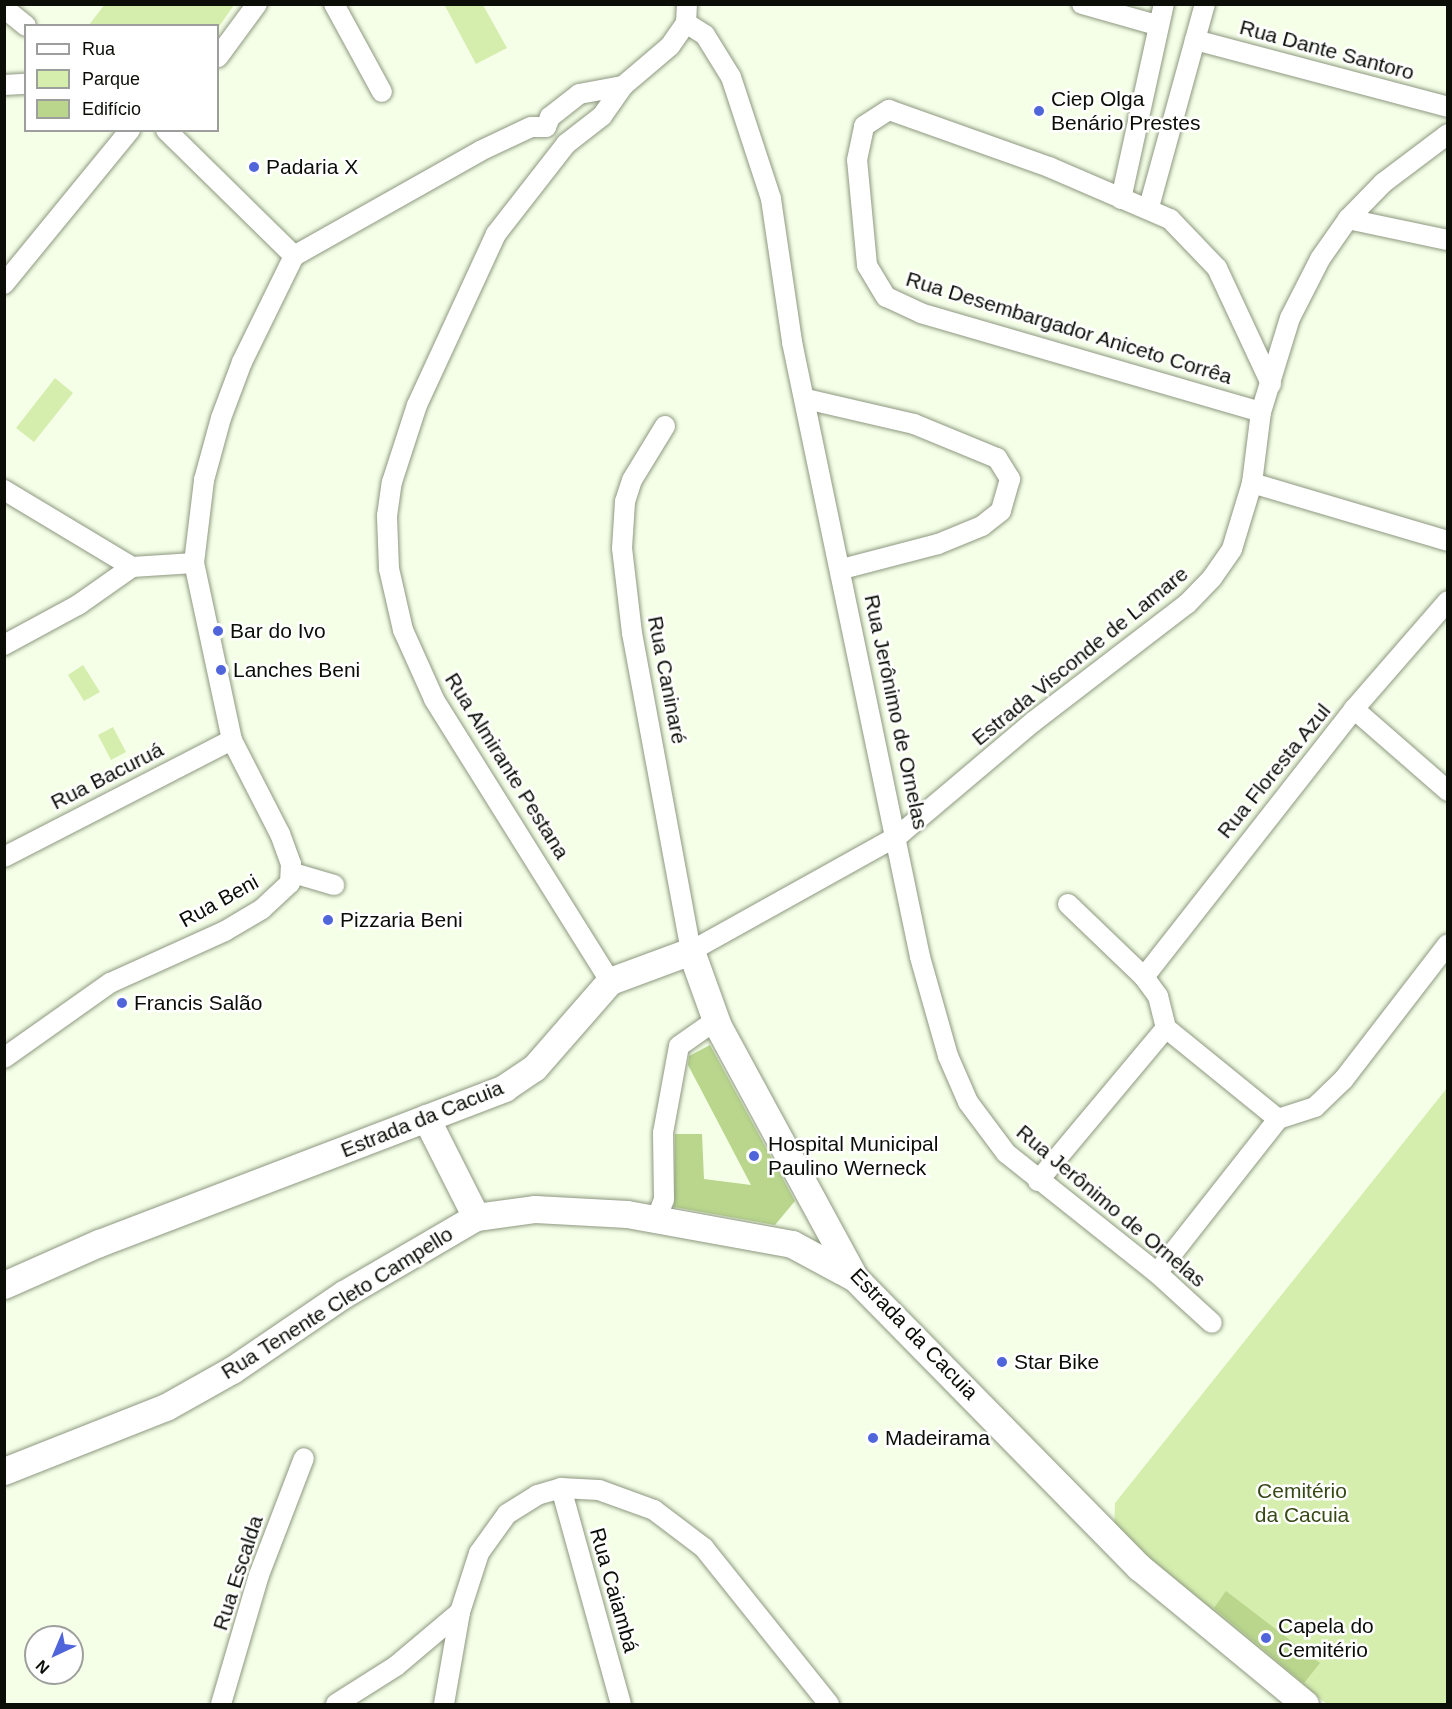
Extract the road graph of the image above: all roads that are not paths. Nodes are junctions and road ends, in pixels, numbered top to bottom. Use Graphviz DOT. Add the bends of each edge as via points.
graph roads {
  1 [pos="257,4"];
  2 [pos="334,4"];
  3 [pos="1082,4"];
  4 [pos="1164,4"];
  5 [pos="1205,4"];
  6 [pos="4,8"];
  7 [pos="686,14"];
  8 [pos="24,24"];
  9 [pos="1156,25"];
  10 [pos="1195,40"];
  11 [pos="219,56"];
  12 [pos="24,84"];
  13 [pos="4,85"];
  14 [pos="623,86"];
  15 [pos="589,91"];
  16 [pos="382,92"];
  17 [pos="1448,107"];
  18 [pos="602,116"];
  19 [pos="546,127"];
  20 [pos="128,132"];
  21 [pos="168,132"];
  22 [pos="1448,134"];
  23 [pos="566,144"];
  24 [pos="1121,199"];
  25 [pos="1149,207"];
  26 [pos="1348,219"];
  27 [pos="1448,240"];
  28 [pos="294,256"];
  29 [pos="4,284"];
  30 [pos="1271,384"];
  31 [pos="806,399"];
  32 [pos="1262,412"];
  33 [pos="665,426"];
  34 [pos="1252,483"];
  35 [pos="4,490"];
  36 [pos="1448,541"];
  37 [pos="194,564"];
  38 [pos="132,567"];
  39 [pos="842,569"];
  40 [pos="1448,601"];
  41 [pos="4,645"];
  42 [pos="1354,710"];
  43 [pos="232,740"];
  44 [pos="1448,791"];
  45 [pos="898,836"];
  46 [pos="4,857"];
  47 [pos="293,873"];
  48 [pos="334,885"];
  49 [pos="1068,904"];
  50 [pos="1448,944"];
  51 [pos="691,951"];
  52 [pos="1144,977"];
  53 [pos="610,981"];
  54 [pos="716,1020"];
  55 [pos="1167,1028"];
  56 [pos="4,1058"];
  57 [pos="426,1118"];
  58 [pos="1278,1119"];
  59 [pos="1038,1181"];
  60 [pos="818,1216"];
  61 [pos="476,1217"];
  62 [pos="656,1220"];
  63 [pos="792,1244"];
  64 [pos="1157,1273"];
  65 [pos="854,1278"];
  66 [pos="4,1286"];
  67 [pos="1212,1323"];
  68 [pos="304,1458"];
  69 [pos="4,1471"];
  70 [pos="561,1488"];
  71 [pos="460,1612"];
  72 [pos="221,1704"];
  73 [pos="336,1704"];
  74 [pos="444,1704"];
  75 [pos="621,1704"];
  76 [pos="829,1704"];
  77 [pos="1305,1704"];
  1 -- 11 [label="street"];
  2 -- 16 [label="street"];
  3 -- 9 [label="street"];
  4 -- 9 [label="street"];
  5 -- 10 [label="street"];
  6 -- 8 [label="street"];
  7 -- 14 [label="street" via="658,61"];
  7 -- 31 [label="street, Rua Jerônimo de Ornelas" via="720,56 750,124 771,199 786,312"];
  9 -- 24 [label="street"];
  10 -- 17 [label="street, Rua Dante Santoro"];
  10 -- 25 [label="street"];
  12 -- 13 [label="street"];
  14 -- 15 [label="street"];
  14 -- 18 [label="street"];
  15 -- 18 [label="street" via="602,104"];
  15 -- 19 [label="street" via="565,104"];
  18 -- 23 [label="street, Rua Almirante Pestana"];
  19 -- 23 [label="street" via="555,139"];
  19 -- 28 [label="street" via="531,127 480,151"];
  20 -- 29 [label="street"];
  21 -- 28 [label="street"];
  22 -- 26 [label="street, Estrada Visconde de Lamare" via="1383,183"];
  23 -- 53 [label="street, Rua Almirante Pestana" via="495,234 417,405 392,482 387,516 389,568 403,630 434,699"];
  24 -- 25 [label="street, Rua Desembargador Aniceto Corrêa"];
  24 -- 32 [label="street, Rua Desembargador Aniceto Corrêa" via="1049,166 890,110 864,126 859,141 867,265 886,297 921,313"];
  25 -- 30 [label="street, Rua Desembargador Aniceto Corrêa" via="1198,243 1217,268"];
  26 -- 27 [label="street"];
  26 -- 30 [label="street, Estrada Visconde de Lamare" via="1320,259 1290,318"];
  28 -- 37 [label="street" via="242,362 221,418 204,480"];
  30 -- 32 [label="street, Estrada Visconde de Lamare"];
  31 -- 39 [label="street, Rua Jerônimo de Ornelas"];
  31 -- 39 [label="street" via="914,424 997,458 1010,479 1008,500 982,526 939,544"];
  32 -- 34 [label="street, Estrada Visconde de Lamare"];
  33 -- 51 [label="street, Rua Caninaré" via="632,480 625,502 622,548 632,633"];
  34 -- 36 [label="street"];
  34 -- 45 [label="street, Estrada Visconde de Lamare" via="1232,549 1188,604 1033,722"];
  35 -- 38 [label="street"];
  37 -- 38 [label="street"];
  37 -- 43 [label="street"];
  38 -- 41 [label="street" via="78,605"];
  39 -- 45 [label="street, Rua Jerônimo de Ornelas"];
  40 -- 42 [label="street, Rua Floresta Azul"];
  42 -- 44 [label="street"];
  42 -- 52 [label="street, Rua Floresta Azul"];
  43 -- 46 [label="street, Rua Bacuruá"];
  43 -- 47 [label="street" via="280,834"];
  45 -- 51 [label="street, Estrada Visconde de Lamare"];
  45 -- 59 [label="street, Rua Jerônimo de Ornelas" via="920,957 948,1056 986,1129"];
  47 -- 48 [label="street"];
  47 -- 56 [label="street, Rua Beni" via="281,894 246,919 110,983"];
  49 -- 52 [label="street"];
  50 -- 58 [label="street" via="1328,1096 1315,1107"];
  51 -- 53 [label="main road, Estrada da Cacuia"];
  51 -- 54 [label="main road, Estrada da Cacuia"];
  52 -- 55 [label="street" via="1158,996"];
  53 -- 57 [label="main road, Estrada da Cacuia" via="534,1068 504,1088"];
  54 -- 60 [label="main road, Estrada da Cacuia"];
  54 -- 62 [label="street" via="679,1046 663,1133 664,1199"];
  55 -- 58 [label="street"];
  55 -- 59 [label="street"];
  57 -- 61 [label="main road"];
  57 -- 66 [label="main road, Estrada da Cacuia" via="99,1243"];
  58 -- 64 [label="street"];
  59 -- 64 [label="street, Rua Jerônimo de Ornelas"];
  60 -- 63 [label="main road" via="810,1233"];
  60 -- 65 [label="main road, Estrada da Cacuia"];
  61 -- 62 [label="main road, Rua Tenente Cleto Campello" via="535,1209"];
  61 -- 69 [label="main road, Rua Tenente Cleto Campello" via="344,1294 232,1370 166,1407"];
  62 -- 63 [label="main road, Rua Tenente Cleto Campello"];
  63 -- 65 [label="main road, Rua Tenente Cleto Campello"];
  64 -- 67 [label="street, Rua Jerônimo de Ornelas"];
  65 -- 77 [label="main road, Estrada da Cacuia" via="1139,1567"];
  68 -- 72 [label="street, Rua Escalda" via="259,1575"];
  70 -- 71 [label="street" via="537,1495 507,1515 479,1553"];
  70 -- 75 [label="street, Rua Caiambá"];
  70 -- 76 [label="street" via="598,1490 654,1510 704,1548"];
  71 -- 73 [label="street" via="396,1666"];
  71 -- 74 [label="street"];
}
